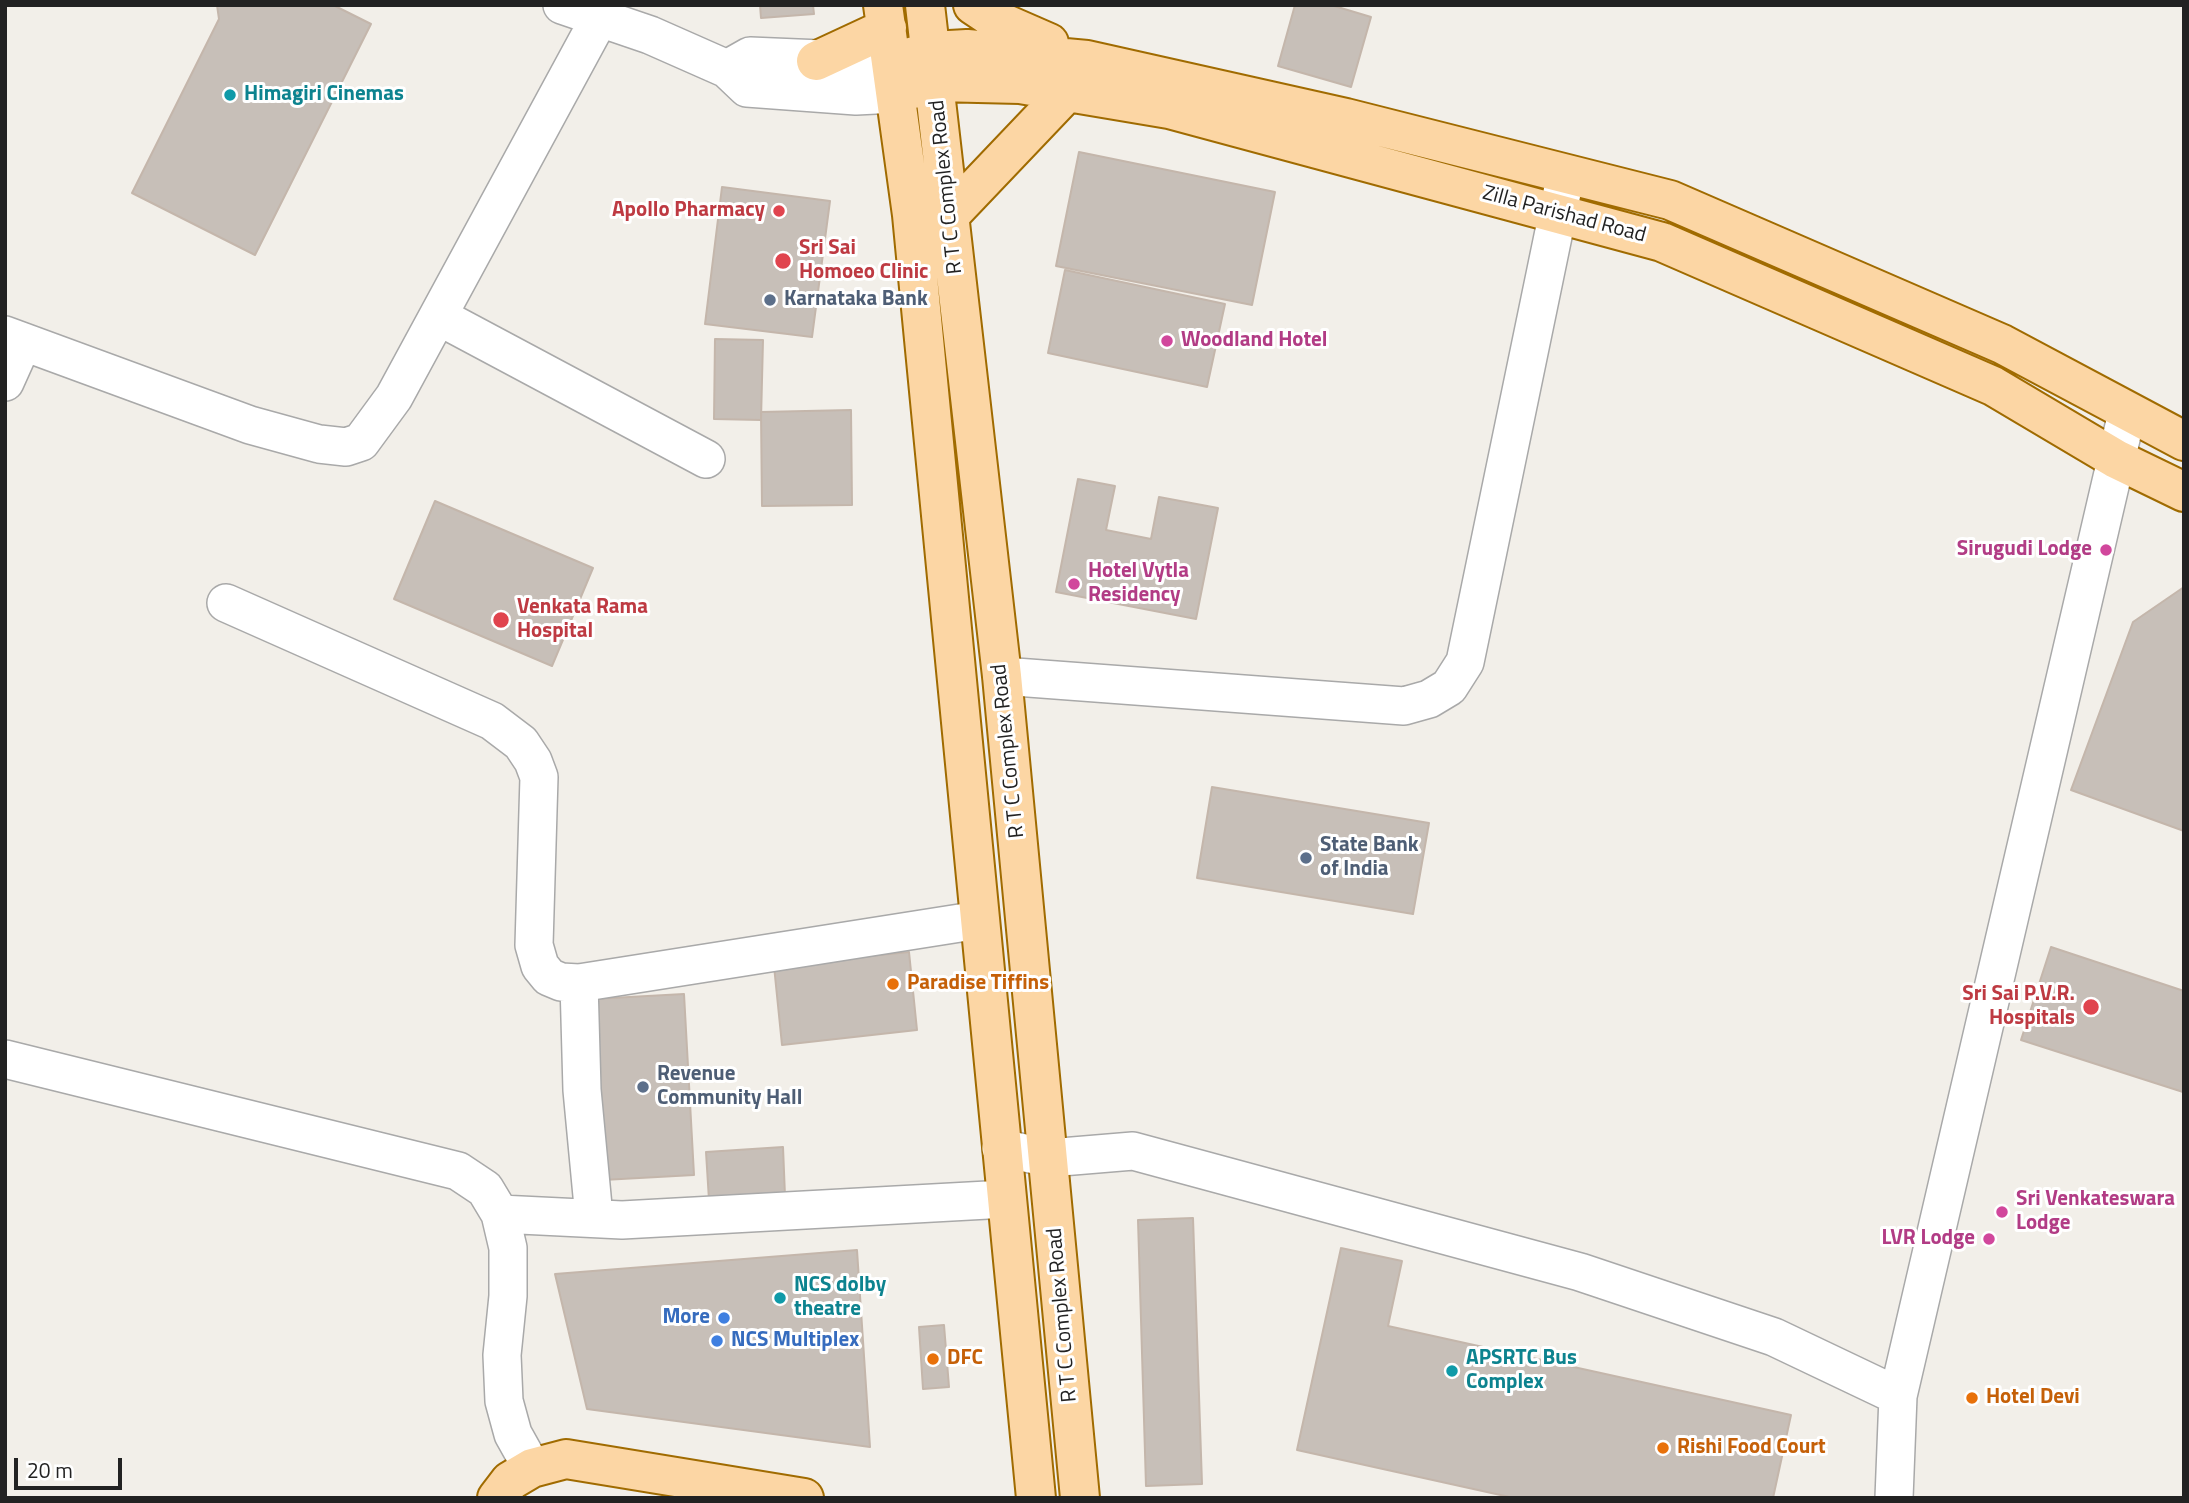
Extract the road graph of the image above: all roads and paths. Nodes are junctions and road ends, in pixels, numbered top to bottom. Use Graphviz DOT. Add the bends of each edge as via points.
graph roads {
  1 [pos="562,5"];
  2 [pos="925,5"];
  3 [pos="973,5"];
  4 [pos="599,19"];
  5 [pos="653,20"];
  6 [pos="890,47"];
  7 [pos="816,61"];
  8 [pos="934,67"];
  9 [pos="727,68"];
  10 [pos="1078,75"];
  11 [pos="1343,136"];
  12 [pos="1566,172"];
  13 [pos="1558,212"];
  14 [pos="950,215"];
  15 [pos="438,316"];
  16 [pos="14,339"];
  17 [pos="5,382"];
  18 [pos="2127,413"];
  19 [pos="2184,441"];
  20 [pos="706,459"];
  21 [pos="2116,459"];
  22 [pos="2184,492"];
  23 [pos="226,603"];
  24 [pos="1002,676"];
  25 [pos="979,920"];
  26 [pos="579,983"];
  27 [pos="5,1059"];
  28 [pos="1001,1148"];
  29 [pos="1049,1158"];
  30 [pos="1006,1199"];
  31 [pos="500,1214"];
  32 [pos="594,1217"];
  33 [pos="1898,1396"];
  34 [pos="532,1468"];
  35 [pos="497,1498"];
  36 [pos="804,1498"];
  37 [pos="1036,1498"];
  38 [pos="1080,1498"];
  39 [pos="1894,1498"];
  1 -- 4 [label="street"];
  2 -- 8 [label="main road, R T C Complex Road"];
  3 -- 10 [label="main road"];
  4 -- 5 [label="street"];
  4 -- 15 [label="street"];
  5 -- 9 [label="street"];
  6 -- 7 [label="main road"];
  6 -- 8 [label="main road"];
  6 -- 9 [label="street" via="856,96 747,88"];
  6 -- 25 [label="main road, R T C Complex Road" via="912,215"];
  7 -- 9 [label="street" via="750,56"];
  8 -- 10 [label="main road, Zilla Parishad Road" via="974,81"];
  8 -- 10 [label="main road" via="1004,50"];
  8 -- 14 [label="main road, R T C Complex Road"];
  10 -- 11 [label="main road, Zilla Parishad Road"];
  10 -- 14 [label="main road"];
  11 -- 12 [label="main road, Zilla Parishad Road"];
  11 -- 13 [label="main road, Zilla Parishad Road"];
  12 -- 13 [label="street"];
  12 -- 18 [label="main road, Zilla Parishad Road" via="1670,200 1842,273 2002,344"];
  13 -- 21 [label="main road, Zilla Parishad Road" via="1662,242 1993,386"];
  13 -- 24 [label="street" via="1465,662 1449,687 1404,706"];
  14 -- 24 [label="main road, R T C Complex Road"];
  15 -- 16 [label="street" via="376,426 361,442 346,447 250,425"];
  15 -- 20 [label="street"];
  16 -- 17 [label="street"];
  18 -- 19 [label="main road, Zilla Parishad Road"];
  18 -- 21 [label="street"];
  21 -- 22 [label="main road, Zilla Parishad Road"];
  21 -- 33 [label="street"];
  23 -- 26 [label="street" via="492,721 521,743 539,777 534,945 549,977"];
  24 -- 29 [label="main road, R T C Complex Road"];
  25 -- 26 [label="street"];
  25 -- 28 [label="main road, R T C Complex Road"];
  26 -- 32 [label="street" via="582,1090"];
  27 -- 31 [label="street" via="458,1171 485,1189"];
  28 -- 29 [label="street"];
  28 -- 30 [label="main road, R T C Complex Road"];
  29 -- 33 [label="street" via="1133,1151 1580,1272 1774,1337"];
  29 -- 38 [label="main road, R T C Complex Road"];
  30 -- 32 [label="street" via="622,1220"];
  30 -- 37 [label="main road, R T C Complex Road"];
  31 -- 32 [label="street"];
  31 -- 34 [label="street" via="508,1248 503,1401 513,1434"];
  33 -- 39 [label="street"];
  34 -- 35 [label="main road" via="510,1481"];
  34 -- 36 [label="main road" via="566,1459"];
}
